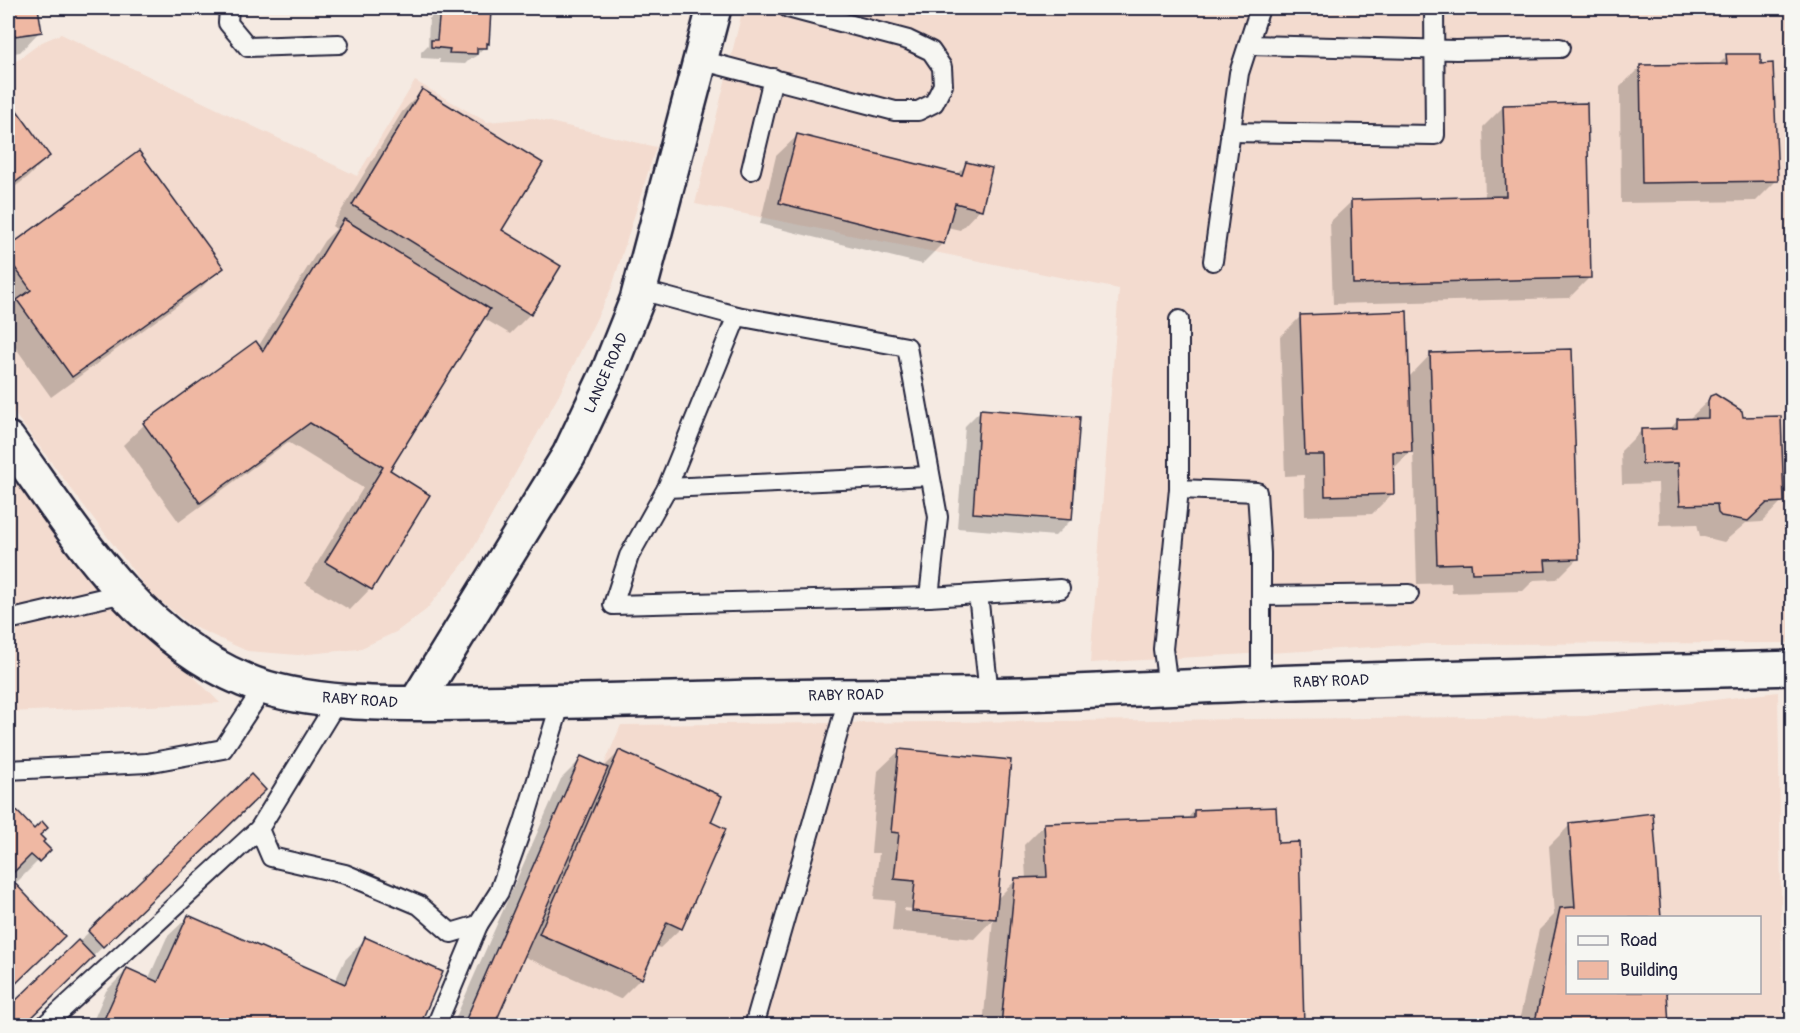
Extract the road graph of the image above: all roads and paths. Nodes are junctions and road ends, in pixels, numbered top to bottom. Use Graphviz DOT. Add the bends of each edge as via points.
graph roads {
  1 [pos="229,8"];
  2 [pos="714,8"];
  3 [pos="788,8"];
  4 [pos="1260,8"];
  5 [pos="1434,8"];
  6 [pos="339,44"];
  7 [pos="1248,45"];
  8 [pos="1560,48"];
  9 [pos="1433,49"];
  10 [pos="700,60"];
  11 [pos="773,78"];
  12 [pos="1230,132"];
  13 [pos="751,170"];
  14 [pos="1213,261"];
  15 [pos="640,290"];
  16 [pos="737,316"];
  17 [pos="1179,320"];
  18 [pos="8,439"];
  19 [pos="929,476"];
  20 [pos="667,488"];
  21 [pos="1179,489"];
  22 [pos="1060,589"];
  23 [pos="124,592"];
  24 [pos="978,594"];
  25 [pos="1409,594"];
  26 [pos="1261,596"];
  27 [pos="929,597"];
  28 [pos="8,620"];
  29 [pos="1792,668"];
  30 [pos="1261,683"];
  31 [pos="264,687"];
  32 [pos="1168,687"];
  33 [pos="989,694"];
  34 [pos="849,695"];
  35 [pos="338,700"];
  36 [pos="561,702"];
  37 [pos="416,704"];
  38 [pos="8,770"];
  39 [pos="260,829"];
  40 [pos="478,925"];
  41 [pos="44,1026"];
  42 [pos="436,1026"];
  43 [pos="754,1026"];
  1 -- 6 [label="lane" via="228,23 248,47"];
  2 -- 10 [label="street, LANCE ROAD"];
  3 -- 11 [label="lane" via="908,40 931,51 942,68 943,85 934,103 918,111 895,111"];
  4 -- 7 [label="lane"];
  5 -- 9 [label="lane"];
  7 -- 9 [label="lane"];
  7 -- 12 [label="lane" via="1239,73"];
  8 -- 9 [label="lane"];
  9 -- 12 [label="lane" via="1435,135"];
  10 -- 11 [label="lane"];
  10 -- 15 [label="street, LANCE ROAD"];
  11 -- 13 [label="lane"];
  12 -- 14 [label="lane"];
  15 -- 16 [label="lane"];
  15 -- 37 [label="street, LANCE ROAD" via="609,370 569,455"];
  16 -- 19 [label="lane" via="907,347"];
  16 -- 20 [label="lane"];
  17 -- 21 [label="lane"];
  18 -- 23 [label="street, RABY ROAD"];
  19 -- 20 [label="lane"];
  19 -- 27 [label="lane" via="938,517"];
  20 -- 27 [label="lane" via="629,556 613,605"];
  21 -- 26 [label="lane" via="1257,492"];
  21 -- 32 [label="lane" via="1163,649"];
  22 -- 24 [label="lane"];
  23 -- 28 [label="lane"];
  23 -- 31 [label="street, RABY ROAD" via="165,633 208,664"];
  24 -- 27 [label="lane"];
  24 -- 33 [label="lane"];
  25 -- 26 [label="lane"];
  26 -- 30 [label="lane"];
  29 -- 30 [label="street, RABY ROAD"];
  30 -- 32 [label="street, RABY ROAD"];
  31 -- 35 [label="street, RABY ROAD" via="290,695"];
  31 -- 38 [label="lane" via="223,749 147,763"];
  32 -- 33 [label="street, RABY ROAD"];
  33 -- 34 [label="street, RABY ROAD"];
  34 -- 36 [label="street, RABY ROAD"];
  34 -- 43 [label="lane"];
  35 -- 37 [label="street, RABY ROAD"];
  35 -- 39 [label="lane"];
  36 -- 37 [label="street, RABY ROAD"];
  36 -- 40 [label="lane" via="499,892"];
  39 -- 40 [label="lane" via="271,857 345,874 419,905 451,933"];
  39 -- 41 [label="lane"];
  40 -- 42 [label="lane"];
}
